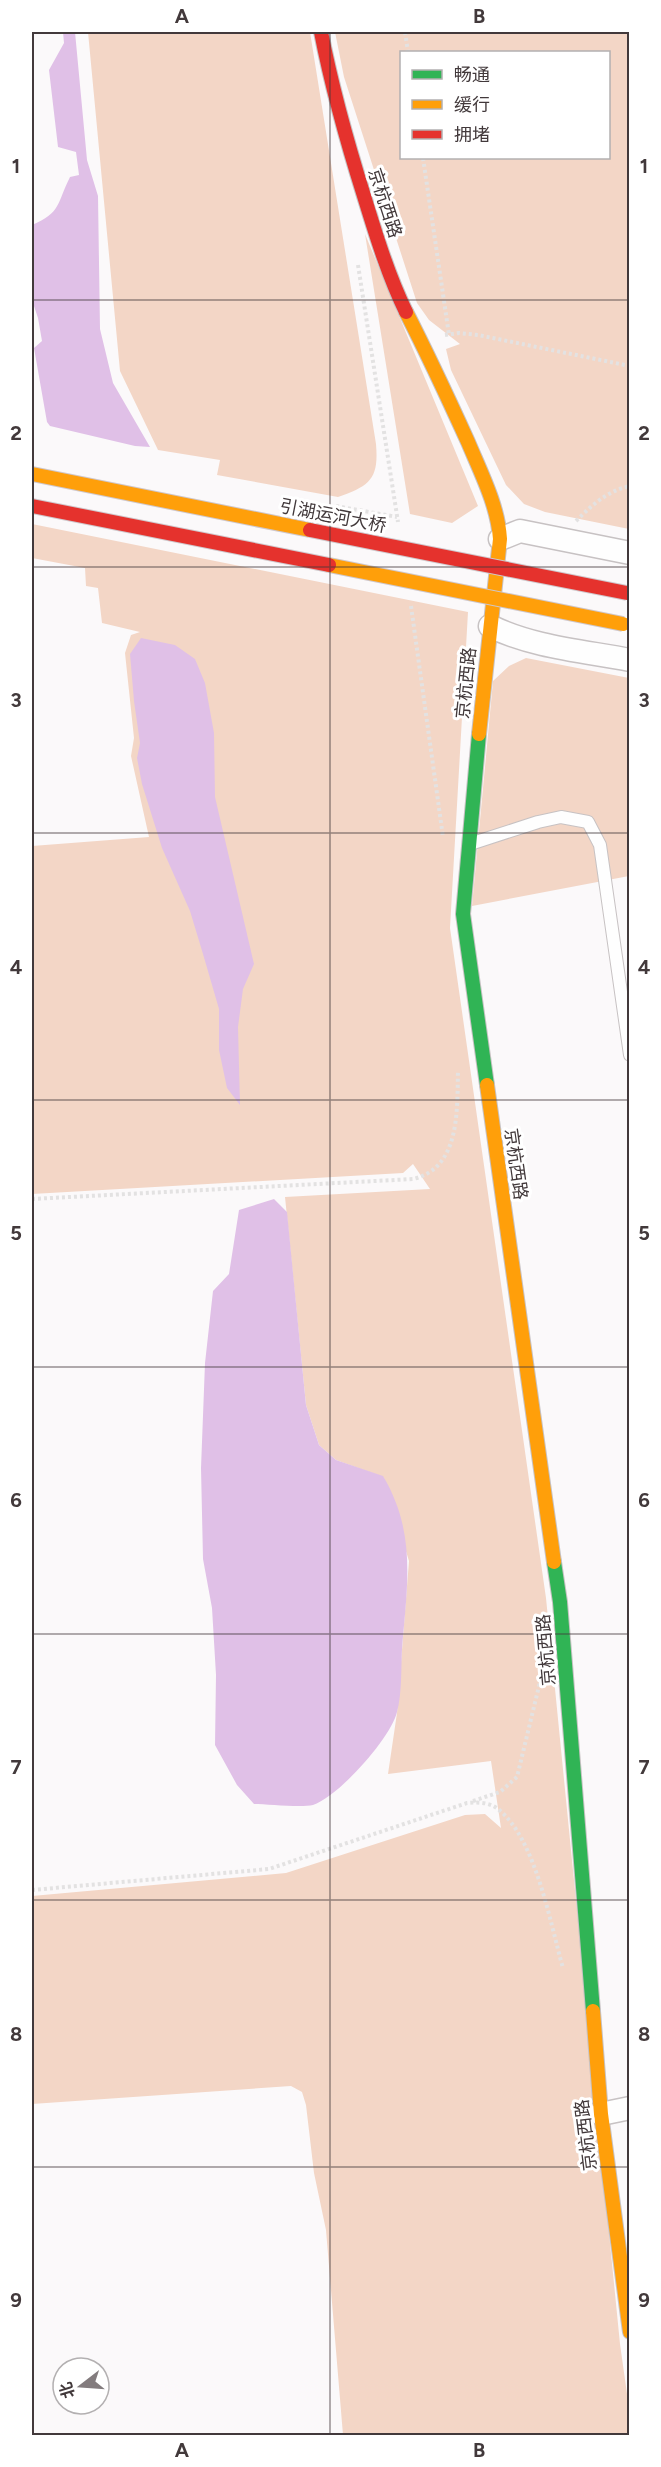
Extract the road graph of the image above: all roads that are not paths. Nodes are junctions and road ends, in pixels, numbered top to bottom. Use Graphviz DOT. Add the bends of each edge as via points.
graph roads {
  1 [pos="321,32"];
  2 [pos="32,474"];
  3 [pos="32,506"];
  4 [pos="500,540"];
  5 [pos="630,554"];
  6 [pos="627,593"];
  7 [pos="623,624"];
  8 [pos="490,626"];
  9 [pos="630,660"];
  10 [pos="469,844"];
  11 [pos="630,1055"];
  12 [pos="630,2108"];
  13 [pos="601,2114"];
  14 [pos="630,2332"];
  1 -- 4 [label="main road, 京杭西路" via="349,148 379,245 489,493 499,521"];
  2 -- 6 [label="main road, 引湖运河大桥, bridge"];
  3 -- 7 [label="main road, bridge"];
  4 -- 5 [label="street" via="520,531"];
  4 -- 8 [label="main road, 京杭西路"];
  8 -- 9 [label="street" via="530,641"];
  8 -- 10 [label="main road, 京杭西路"];
  10 -- 11 [label="lane" via="561,817 588,822 600,845"];
  10 -- 13 [label="main road, 京杭西路" via="463,914 560,1602"];
  12 -- 13 [label="street"];
  13 -- 14 [label="main road, 京杭西路"];
}
